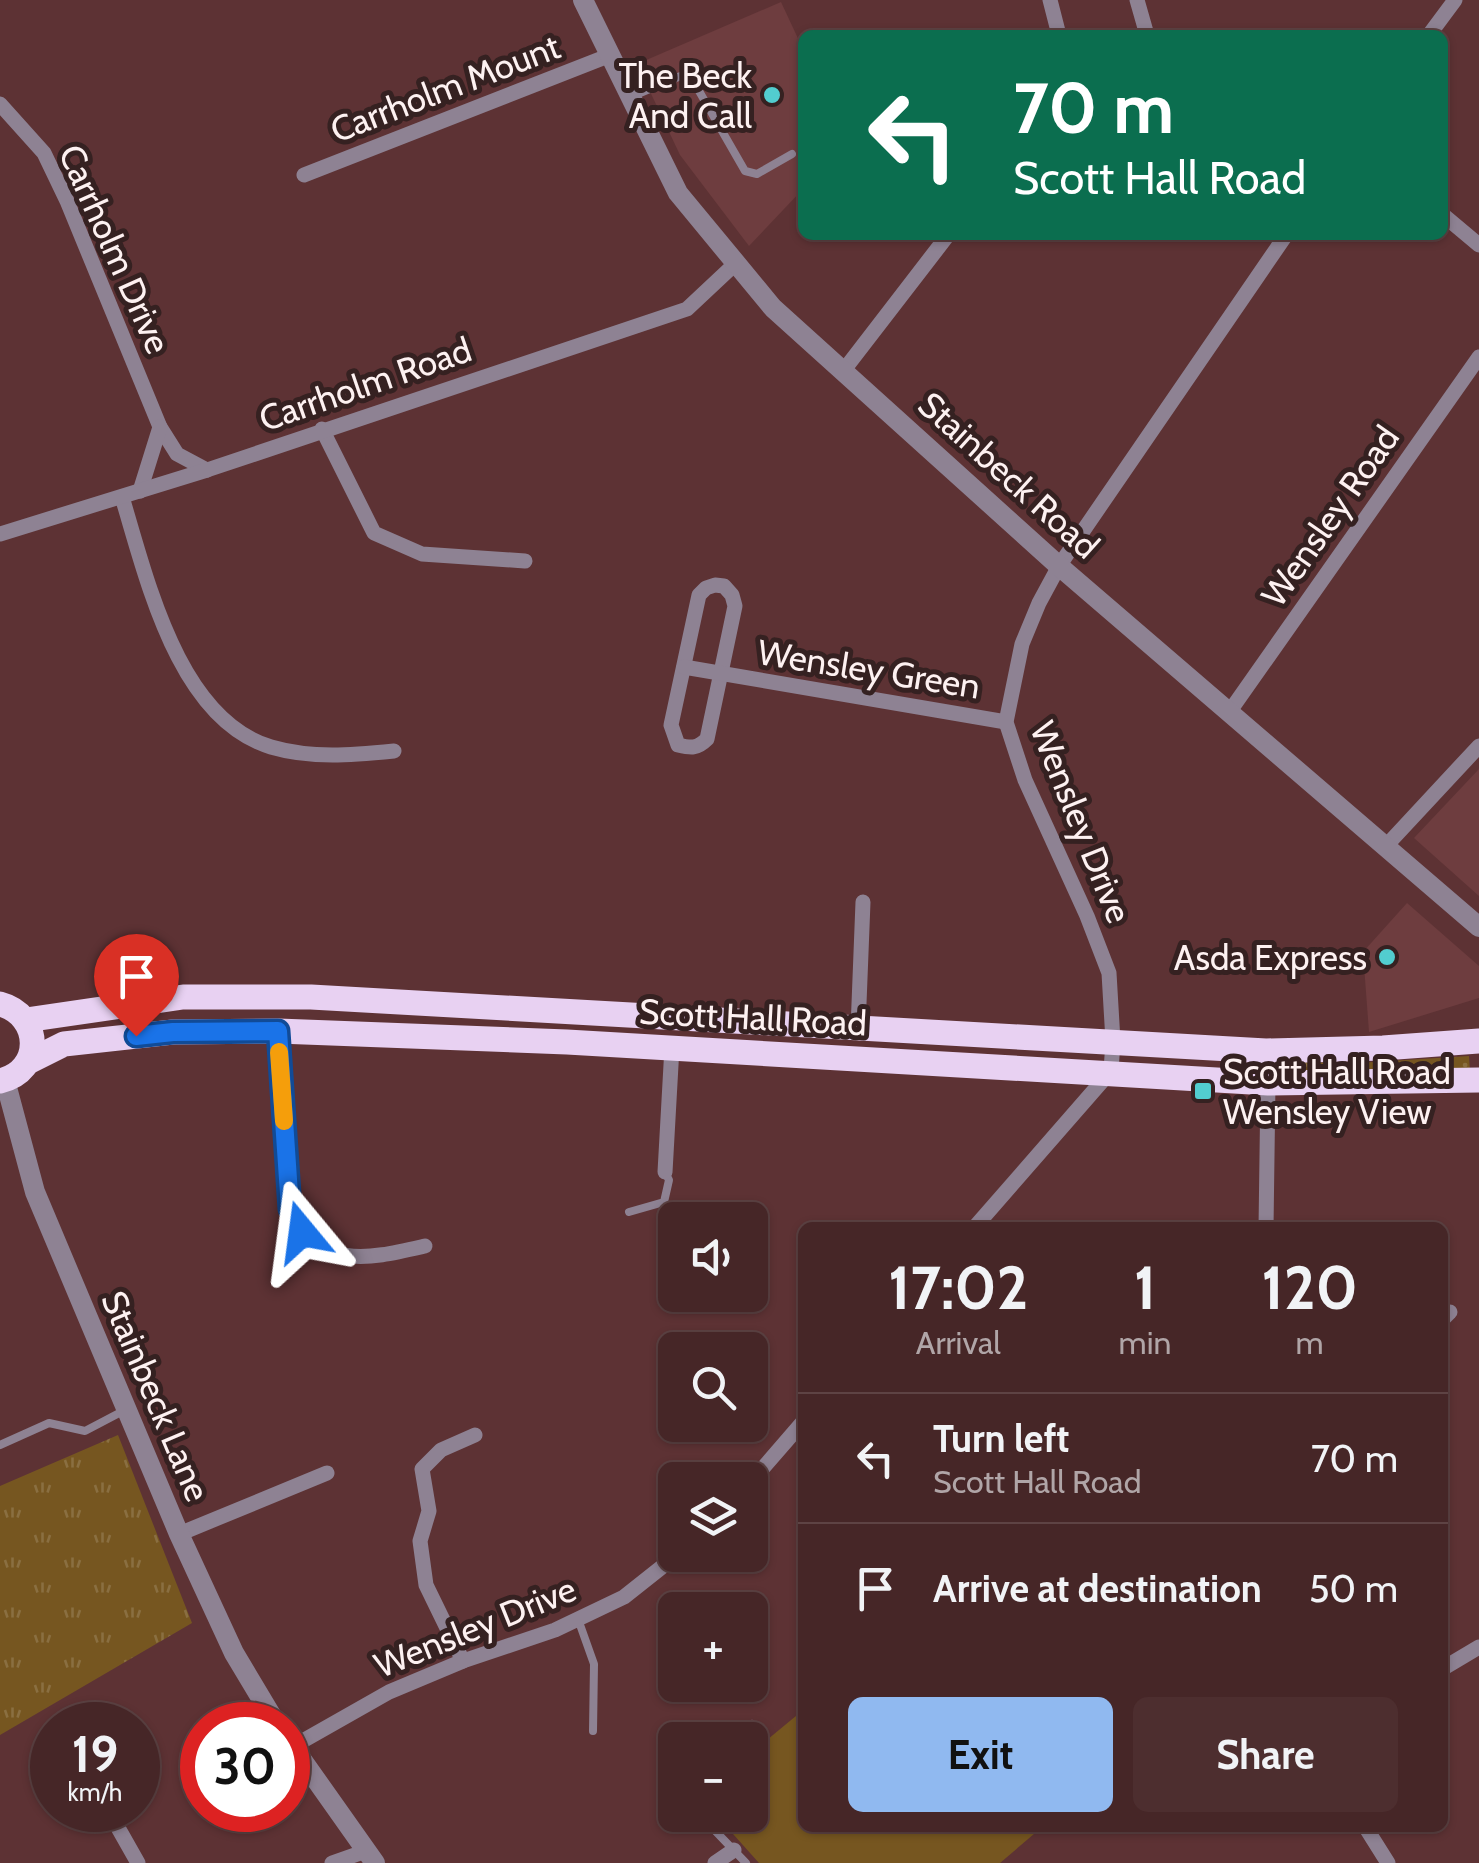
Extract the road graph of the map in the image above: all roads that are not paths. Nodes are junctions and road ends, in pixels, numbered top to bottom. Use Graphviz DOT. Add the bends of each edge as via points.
graph roads {
  1 [pos="582,0"];
  2 [pos="1050,0"];
  3 [pos="1137,0"];
  4 [pos="1455,0"];
  5 [pos="1058,30"];
  6 [pos="1146,30"];
  7 [pos="1433,30"];
  8 [pos="608,56"];
  9 [pos="628,98"];
  10 [pos="0,104"];
  11 [pos="792,154"];
  12 [pos="304,175"];
  13 [pos="1448,219"];
  14 [pos="944,240"];
  15 [pos="1283,240"];
  16 [pos="1479,245"];
  17 [pos="734,264"];
  18 [pos="1479,357"];
  19 [pos="844,370"];
  20 [pos="160,428"];
  21 [pos="322,429"];
  22 [pos="207,470"];
  23 [pos="140,491"];
  24 [pos="122,497"];
  25 [pos="0,534"];
  26 [pos="524,561"];
  27 [pos="1060,566"];
  28 [pos="684,668"];
  29 [pos="722,675"];
  30 [pos="1230,710"];
  31 [pos="1006,722"];
  32 [pos="1479,747"];
  33 [pos="394,751"];
  34 [pos="1386,846"];
  35 [pos="864,902"];
  36 [pos="1479,926"];
  37 [pos="0,1004"];
  38 [pos="26,1020"];
  39 [pos="858,1029"];
  40 [pos="278,1031"];
  41 [pos="1113,1041"];
  42 [pos="1479,1041"];
  43 [pos="672,1047"];
  44 [pos="28,1062"];
  45 [pos="1099,1076"];
  46 [pos="2,1080"];
  47 [pos="1479,1080"];
  48 [pos="1268,1083"];
  49 [pos="665,1172"];
  50 [pos="629,1212"];
  51 [pos="979,1222"];
  52 [pos="1266,1222"];
  53 [pos="425,1246"];
  54 [pos="127,1409"];
  55 [pos="798,1429"];
  56 [pos="476,1435"];
  57 [pos="0,1445"];
  58 [pos="768,1463"];
  59 [pos="327,1473"];
  60 [pos="179,1534"];
  61 [pos="658,1570"];
  62 [pos="578,1620"];
  63 [pos="1479,1647"];
  64 [pos="463,1661"];
  65 [pos="1448,1665"];
  66 [pos="263,1702"];
  67 [pos="594,1731"];
  68 [pos="310,1733"];
  69 [pos="310,1772"];
  70 [pos="120,1832"];
  71 [pos="716,1832"];
  72 [pos="1369,1832"];
  73 [pos="370,1857"];
  74 [pos="740,1857"];
  75 [pos="138,1863"];
  76 [pos="332,1863"];
  77 [pos="715,1863"];
  78 [pos="1388,1863"];
  1 -- 8 [label="street, Stainbeck Road"];
  2 -- 5 [label="street"];
  3 -- 6 [label="street"];
  4 -- 7 [label="street"];
  8 -- 9 [label="street, Stainbeck Road"];
  8 -- 12 [label="street, Carrholm Mount"];
  9 -- 11 [label="lane" via="683,75 695,84 744,171 757,174"];
  9 -- 17 [label="street, Stainbeck Road" via="678,193"];
  10 -- 20 [label="street, Carrholm Drive" via="44,152"];
  13 -- 16 [label="street"];
  14 -- 19 [label="street"];
  15 -- 27 [label="street, Wensley Drive"];
  17 -- 19 [label="street, Stainbeck Road"];
  17 -- 21 [label="street, Carrholm Road" via="687,308"];
  18 -- 30 [label="street, Wensley Road"];
  19 -- 27 [label="street, Stainbeck Road"];
  20 -- 22 [label="street, Carrholm Drive" via="176,454"];
  20 -- 23 [label="street"];
  21 -- 22 [label="street, Carrholm Road"];
  21 -- 26 [label="street" via="374,533 422,554"];
  22 -- 23 [label="street, Carrholm Road"];
  23 -- 24 [label="street, Carrholm Road"];
  24 -- 25 [label="street, Carrholm Road"];
  24 -- 33 [label="street" via="164,624 216,714 242,734 295,753"];
  27 -- 30 [label="street, Stainbeck Road"];
  27 -- 31 [label="street, Wensley Drive" via="1022,644"];
  28 -- 29 [label="street, Wensley Green"];
  28 -- 29 [label="street, Wensley Green" via="671,725 678,744 690,748 707,739"];
  28 -- 29 [label="street, Wensley Green" via="699,595 724,586 734,606"];
  29 -- 31 [label="street, Wensley Green"];
  30 -- 34 [label="street, Stainbeck Road"];
  31 -- 41 [label="street, Wensley Drive" via="1108,973"];
  32 -- 34 [label="street"];
  34 -- 36 [label="street, Stainbeck Road"];
  35 -- 39 [label="street"];
  37 -- 38 [label="highway"];
  38 -- 39 [label="highway, Scott Hall Road" via="183,998 311,998"];
  38 -- 44 [label="highway" via="34,1038"];
  39 -- 41 [label="highway, Scott Hall Road"];
  40 -- 43 [label="highway, Scott Hall Road"];
  40 -- 44 [label="highway, Scott Hall Road" via="173,1032 64,1044"];
  40 -- 53 [label="street" via="290,1209 302,1232 338,1255 376,1257"];
  41 -- 42 [label="highway, Scott Hall Road" via="1266,1051"];
  41 -- 45 [label="street, Wensley Drive"];
  43 -- 45 [label="highway, Scott Hall Road"];
  43 -- 49 [label="street"];
  44 -- 46 [label="highway, Scott Hall Road"];
  45 -- 48 [label="highway, Scott Hall Road"];
  45 -- 51 [label="street"];
  46 -- 54 [label="street, Stainbeck Lane" via="35,1192"];
  47 -- 48 [label="highway, Scott Hall Road"];
  48 -- 52 [label="street"];
  49 -- 50 [label="lane" via="670,1180 664,1202"];
  54 -- 57 [label="lane" via="85,1432 49,1423"];
  54 -- 60 [label="street, Stainbeck Lane"];
  55 -- 58 [label="street"];
  56 -- 64 [label="street" via="441,1450 422,1469 429,1511 420,1541 426,1584"];
  59 -- 60 [label="street"];
  60 -- 66 [label="street, Stainbeck Lane"];
  61 -- 62 [label="street, Wensley Drive" via="624,1597"];
  62 -- 64 [label="street, Wensley Drive"];
  62 -- 67 [label="lane" via="594,1664"];
  63 -- 65 [label="street"];
  64 -- 68 [label="street, Wensley Drive"];
  69 -- 73 [label="street"];
  70 -- 75 [label="street"];
  71 -- 74 [label="lane"];
  72 -- 78 [label="street"];
  73 -- 76 [label="street"];
  74 -- 77 [label="street"];
}
